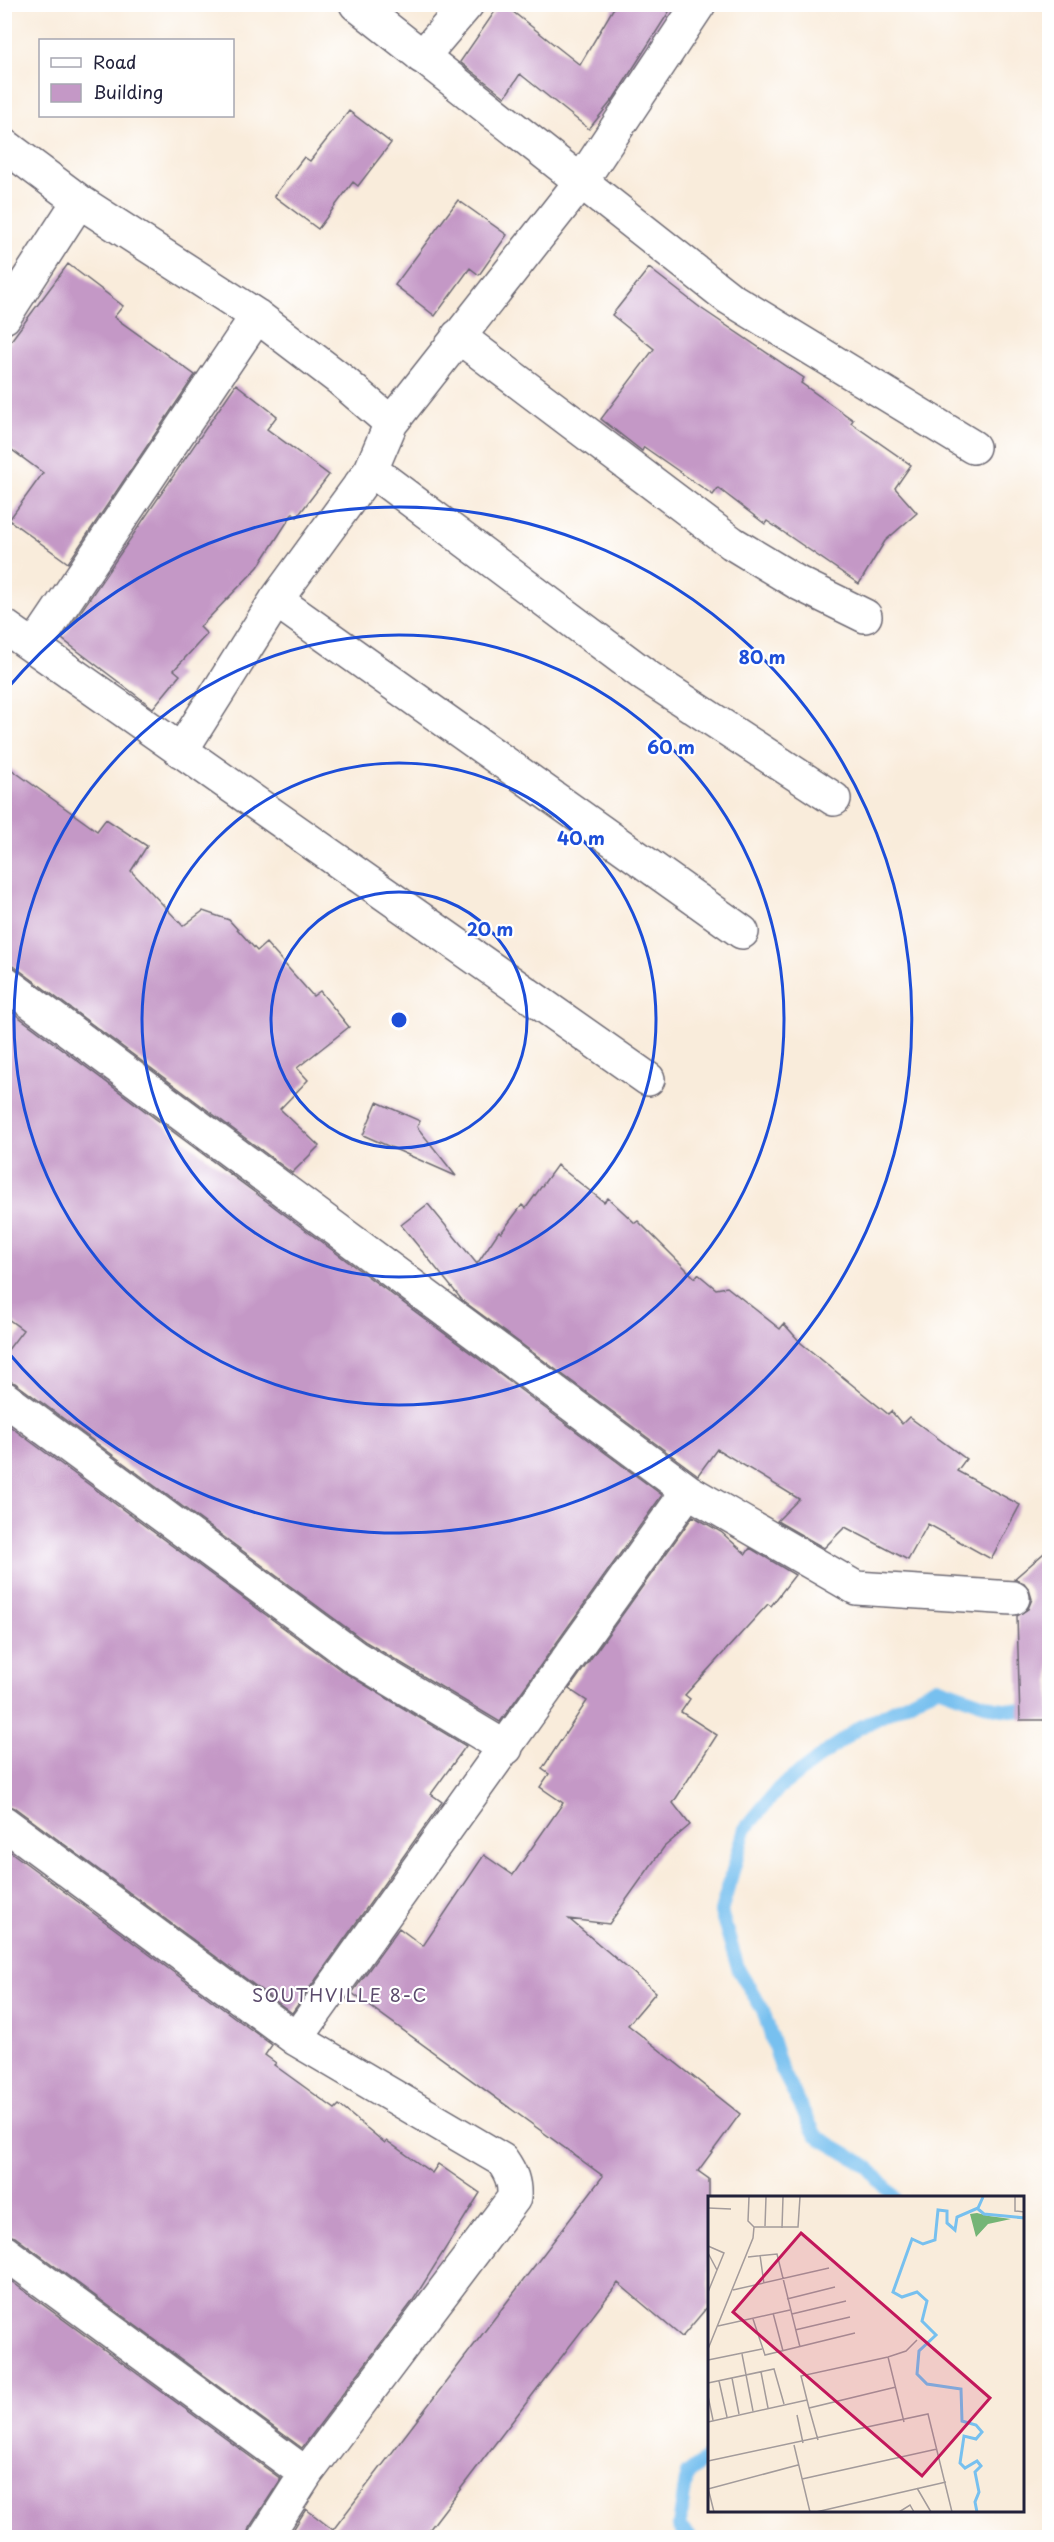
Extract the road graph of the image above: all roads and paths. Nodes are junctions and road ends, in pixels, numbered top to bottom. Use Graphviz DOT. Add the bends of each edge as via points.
graph roads {
  1 [pos="356,4"];
  2 [pos="467,4"];
  3 [pos="699,4"];
  4 [pos="422,57"];
  5 [pos="4,145"];
  6 [pos="580,183"];
  7 [pos="79,201"];
  8 [pos="257,316"];
  9 [pos="4,317"];
  10 [pos="458,336"];
  11 [pos="391,423"];
  12 [pos="973,447"];
  13 [pos="371,470"];
  14 [pos="276,600"];
  15 [pos="865,616"];
  16 [pos="4,626"];
  17 [pos="34,647"];
  18 [pos="181,751"];
  19 [pos="834,799"];
  20 [pos="742,932"];
  21 [pos="4,982"];
  22 [pos="648,1079"];
  23 [pos="4,1398"];
  24 [pos="688,1491"];
  25 [pos="1013,1598"];
  26 [pos="506,1748"];
  27 [pos="4,1823"];
  28 [pos="296,2039"];
  29 [pos="4,2252"];
  30 [pos="306,2474"];
  31 [pos="265,2538"];
  1 -- 4 [label="street"];
  2 -- 4 [label="street"];
  3 -- 6 [label="street"];
  4 -- 6 [label="street"];
  5 -- 7 [label="street"];
  6 -- 10 [label="street"];
  6 -- 12 [label="street" via="729,298"];
  7 -- 8 [label="street"];
  7 -- 9 [label="street"];
  8 -- 11 [label="street" via="342,380"];
  8 -- 17 [label="street"];
  10 -- 11 [label="street"];
  10 -- 15 [label="street" via="732,543 798,583"];
  11 -- 13 [label="street"];
  13 -- 14 [label="street"];
  13 -- 19 [label="street" via="646,676"];
  14 -- 18 [label="street"];
  14 -- 20 [label="street"];
  16 -- 17 [label="street"];
  17 -- 18 [label="street"];
  18 -- 22 [label="street"];
  21 -- 24 [label="street"];
  23 -- 26 [label="street" via="356,1658"];
  24 -- 25 [label="street" via="856,1588"];
  24 -- 26 [label="street"];
  26 -- 28 [label="street"];
  27 -- 28 [label="street"];
  28 -- 30 [label="street" via="502,2160 515,2186 514,2198"];
  29 -- 30 [label="street"];
  30 -- 31 [label="street"];
}
